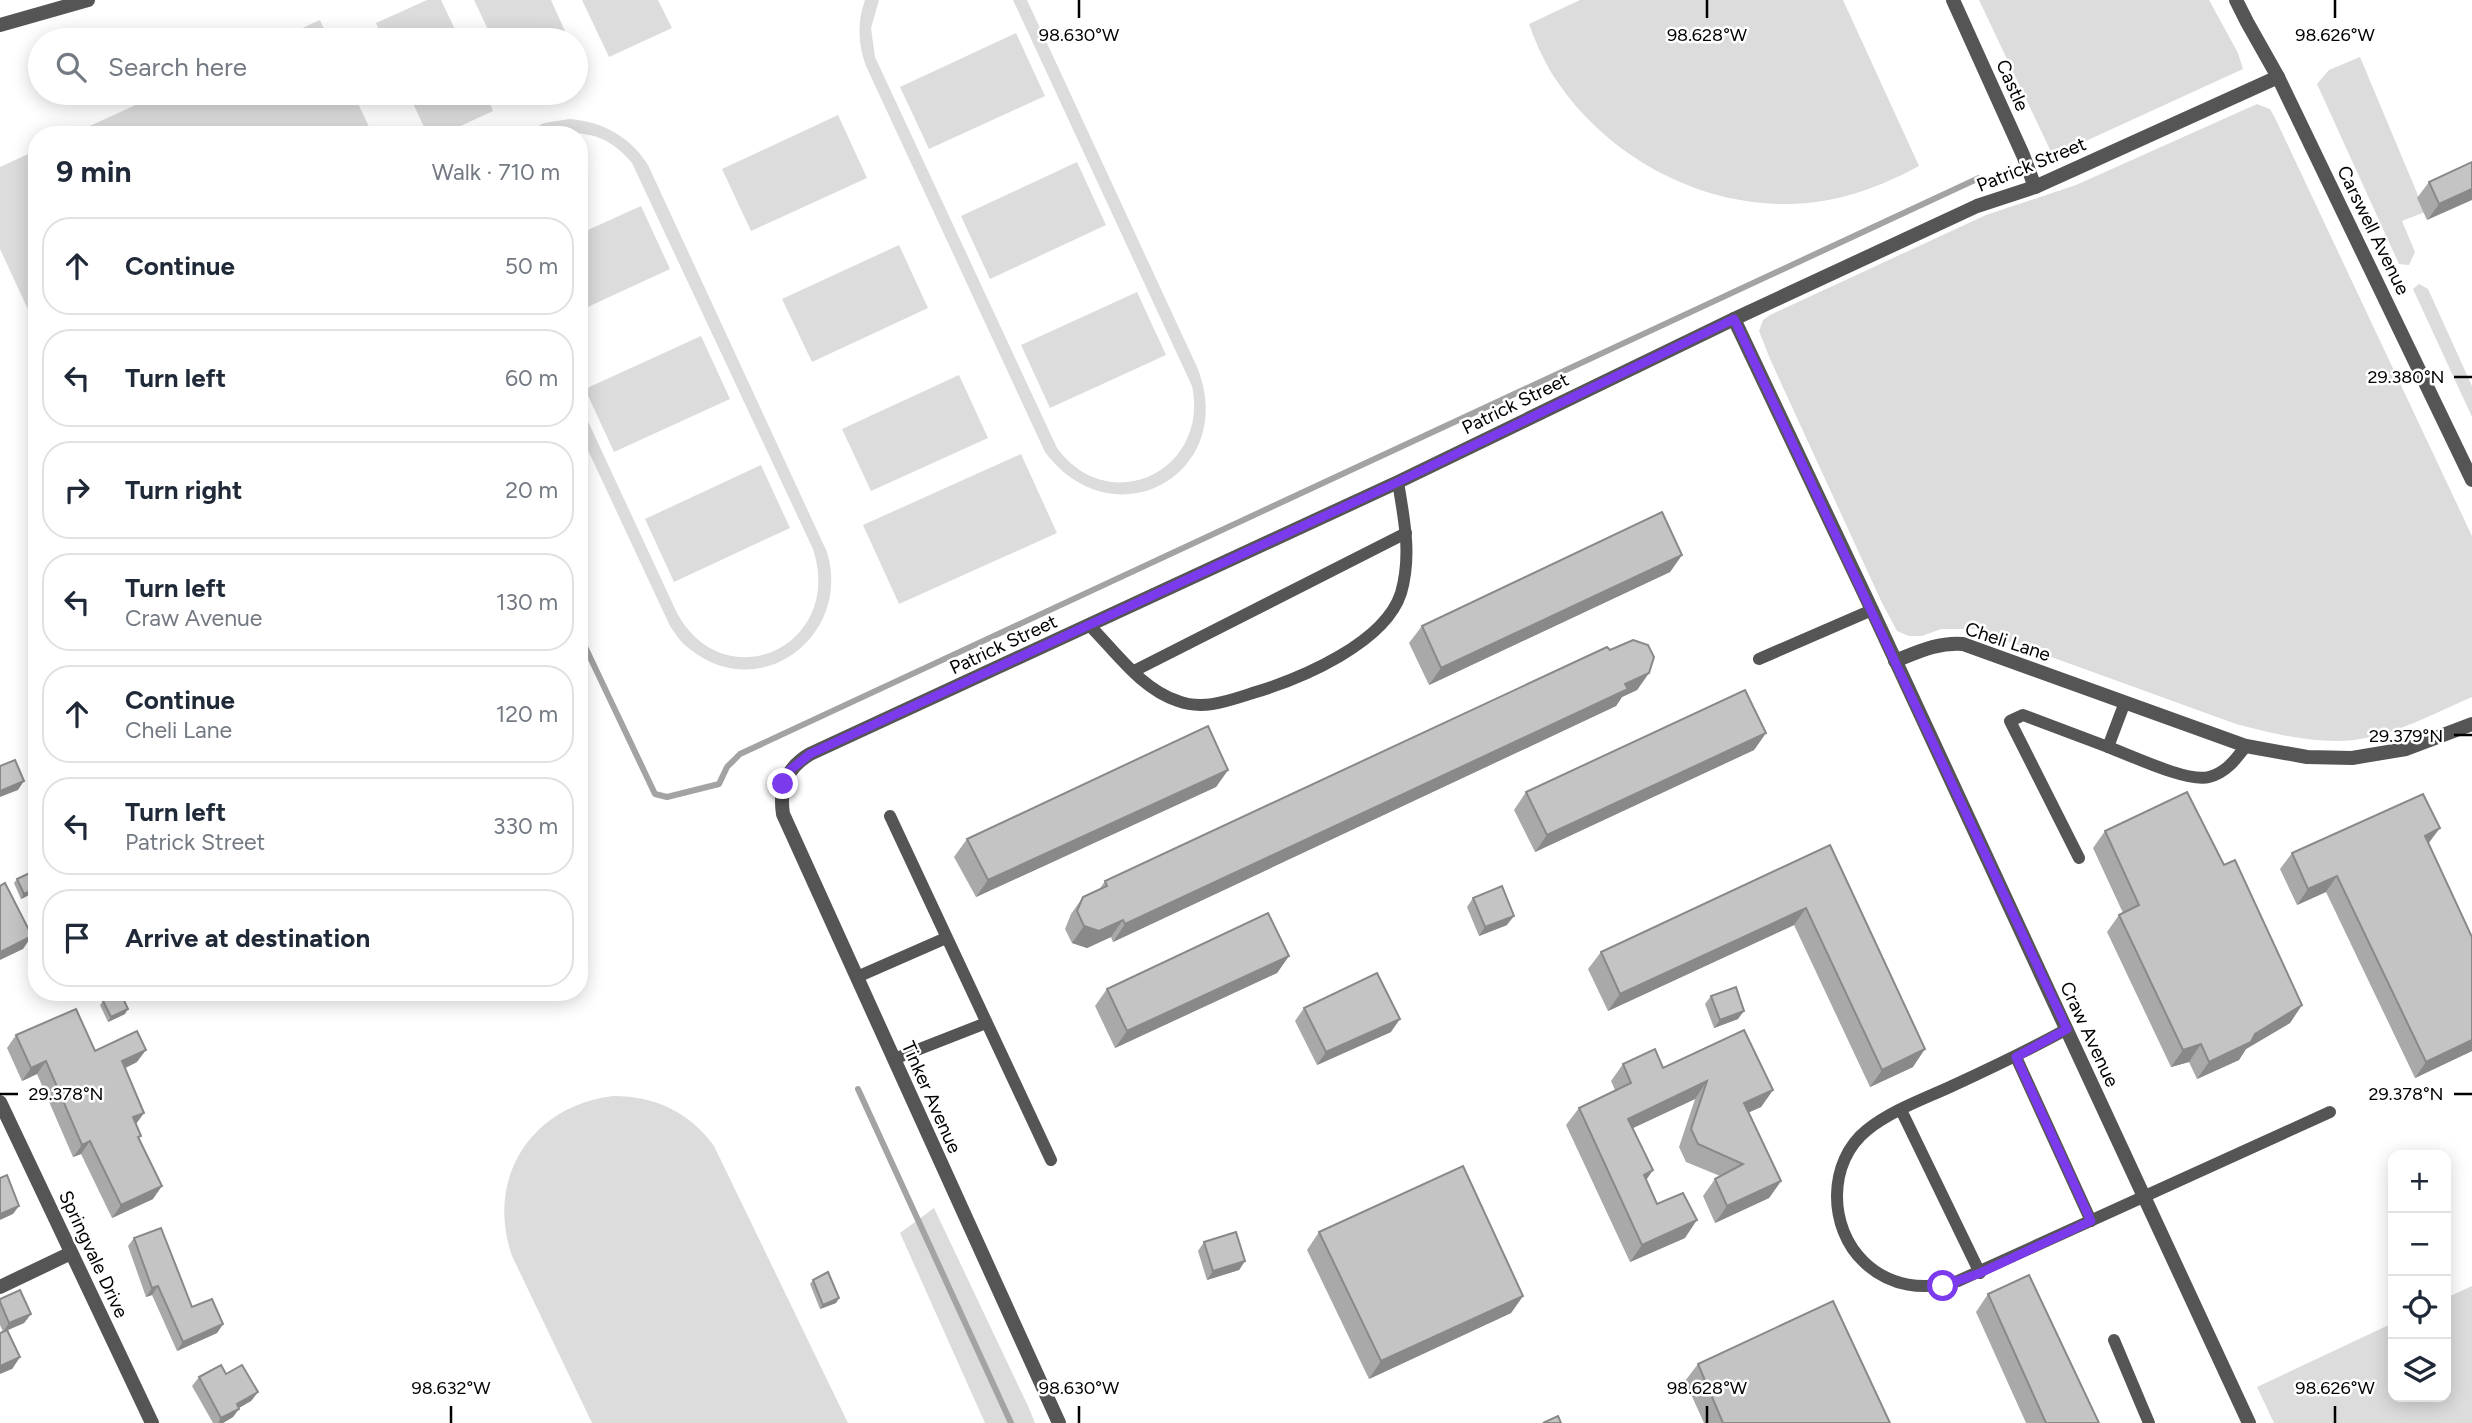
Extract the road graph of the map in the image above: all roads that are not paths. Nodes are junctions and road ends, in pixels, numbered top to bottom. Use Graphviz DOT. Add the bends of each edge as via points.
graph roads {
  1 [pos="88,0"];
  2 [pos="1953,0"];
  3 [pos="2236,0"];
  4 [pos="0,25"];
  5 [pos="2278,77"];
  6 [pos="2035,187"];
  7 [pos="1734,319"];
  8 [pos="2472,480"];
  9 [pos="1398,482"];
  10 [pos="1406,533"];
  11 [pos="1872,610"];
  12 [pos="1090,625"];
  13 [pos="1759,659"];
  14 [pos="1895,661"];
  15 [pos="1134,671"];
  16 [pos="2125,702"];
  17 [pos="2472,724"];
  18 [pos="2246,746"];
  19 [pos="2108,747"];
  20 [pos="783,784"];
  21 [pos="890,816"];
  22 [pos="2079,858"];
  23 [pos="946,938"];
  24 [pos="857,977"];
  25 [pos="986,1023"];
  26 [pos="2067,1029"];
  27 [pos="2016,1057"];
  28 [pos="894,1059"];
  29 [pos="0,1102"];
  30 [pos="1901,1110"];
  31 [pos="2330,1112"];
  32 [pos="1052,1160"];
  33 [pos="2144,1197"];
  34 [pos="2091,1221"];
  35 [pos="72,1253"];
  36 [pos="1980,1273"];
  37 [pos="0,1287"];
  38 [pos="2114,1339"];
  39 [pos="152,1423"];
  40 [pos="1059,1423"];
  41 [pos="2150,1423"];
  42 [pos="2249,1423"];
  1 -- 4 [label="street"];
  2 -- 6 [label="street, Castle"];
  3 -- 5 [label="street, Carswell Avenue"];
  5 -- 6 [label="street, Patrick Street"];
  5 -- 8 [label="street, Carswell Avenue"];
  6 -- 7 [label="street, Patrick Street" via="1977,206"];
  7 -- 9 [label="street, Patrick Street"];
  7 -- 11 [label="street"];
  9 -- 10 [label="lane"];
  9 -- 12 [label="street, Patrick Street"];
  10 -- 15 [label="lane"];
  10 -- 15 [label="lane" via="1401,594 1391,613 1334,660 1290,682 1214,705 1180,702 1152,689"];
  11 -- 13 [label="lane"];
  11 -- 14 [label="street"];
  12 -- 15 [label="lane"];
  12 -- 20 [label="street, Patrick Street" via="810,754 790,770"];
  14 -- 16 [label="street, Cheli Lane" via="1933,646 1963,644"];
  14 -- 26 [label="street, Craw Avenue"];
  16 -- 18 [label="street, Cheli Lane"];
  16 -- 19 [label="lane"];
  17 -- 18 [label="street, Cheli Lane" via="2406,749 2352,758 2307,757"];
  18 -- 19 [label="lane" via="2231,766 2208,778 2188,777"];
  19 -- 22 [label="lane" via="2023,715 2010,721"];
  20 -- 24 [label="street, Tinker Avenue" via="783,814"];
  21 -- 23 [label="lane"];
  23 -- 24 [label="lane"];
  23 -- 25 [label="lane"];
  24 -- 28 [label="street, Tinker Avenue"];
  25 -- 28 [label="lane"];
  25 -- 32 [label="lane"];
  26 -- 27 [label="lane"];
  26 -- 33 [label="street, Craw Avenue"];
  27 -- 30 [label="lane"];
  27 -- 34 [label="lane"];
  28 -- 40 [label="street, Tinker Avenue"];
  29 -- 35 [label="street, Springvale Drive"];
  30 -- 36 [label="lane"];
  30 -- 36 [label="lane" via="1866,1131 1845,1159 1837,1207 1842,1231 1870,1268 1904,1285 1943,1286"];
  31 -- 33 [label="lane"];
  33 -- 34 [label="lane"];
  33 -- 42 [label="street, Craw Avenue"];
  34 -- 36 [label="lane"];
  35 -- 37 [label="street"];
  35 -- 39 [label="street, Springvale Drive"];
  38 -- 41 [label="lane"];
}
